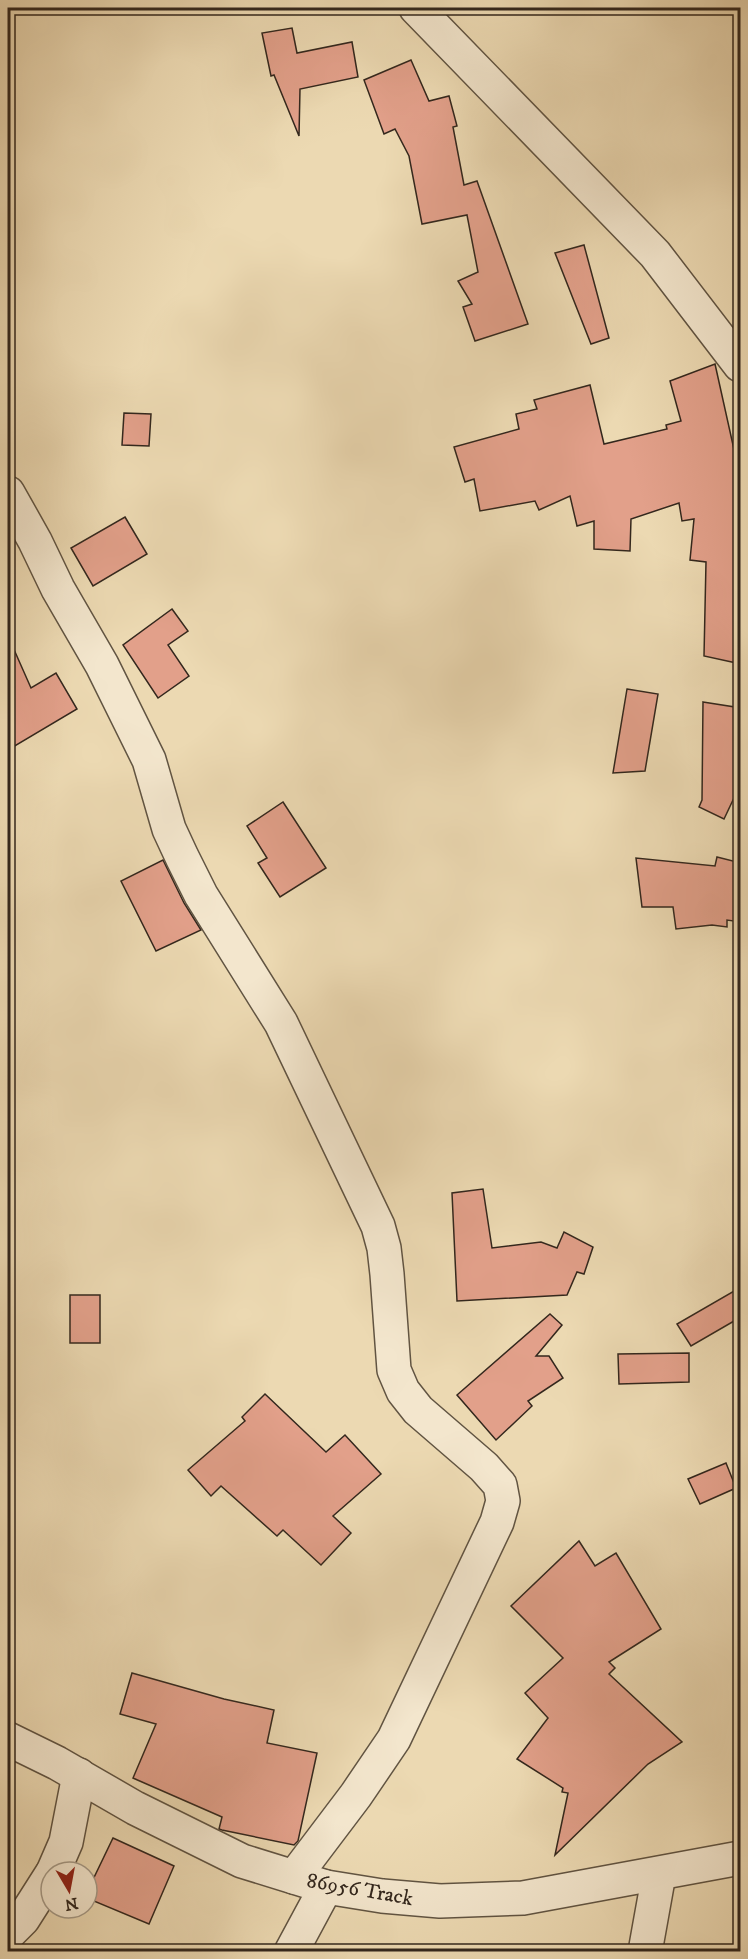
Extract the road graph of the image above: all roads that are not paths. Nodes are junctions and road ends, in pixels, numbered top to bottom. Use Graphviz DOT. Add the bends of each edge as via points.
graph roads {
  1 [pos="416,8"];
  2 [pos="741,365"];
  3 [pos="8,493"];
  4 [pos="8,1739"];
  5 [pos="79,1775"];
  6 [pos="741,1858"];
  7 [pos="58,1860"];
  8 [pos="659,1874"];
  9 [pos="294,1877"];
  10 [pos="326,1887"];
  11 [pos="39,1894"];
  12 [pos="8,1934"];
  13 [pos="291,1952"];
  14 [pos="645,1952"];
  1 -- 2 [label="street" via="655,254"];
  3 -- 9 [label="street" via="149,760 170,829 201,895 281,1023 378,1226 385,1257 394,1370 403,1391 418,1410 500,1485 503,1501 497,1522 394,1739"];
  4 -- 5 [label="street, 86956 Track"];
  5 -- 7 [label="street" via="66,1842"];
  5 -- 9 [label="street, 86956 Track" via="135,1808 242,1861"];
  6 -- 8 [label="street, 86956 Track"];
  8 -- 10 [label="street, 86956 Track" via="523,1898 440,1901"];
  8 -- 14 [label="street"];
  9 -- 10 [label="street, 86956 Track"];
  10 -- 13 [label="street"];
  11 -- 12 [label="street"];
}
